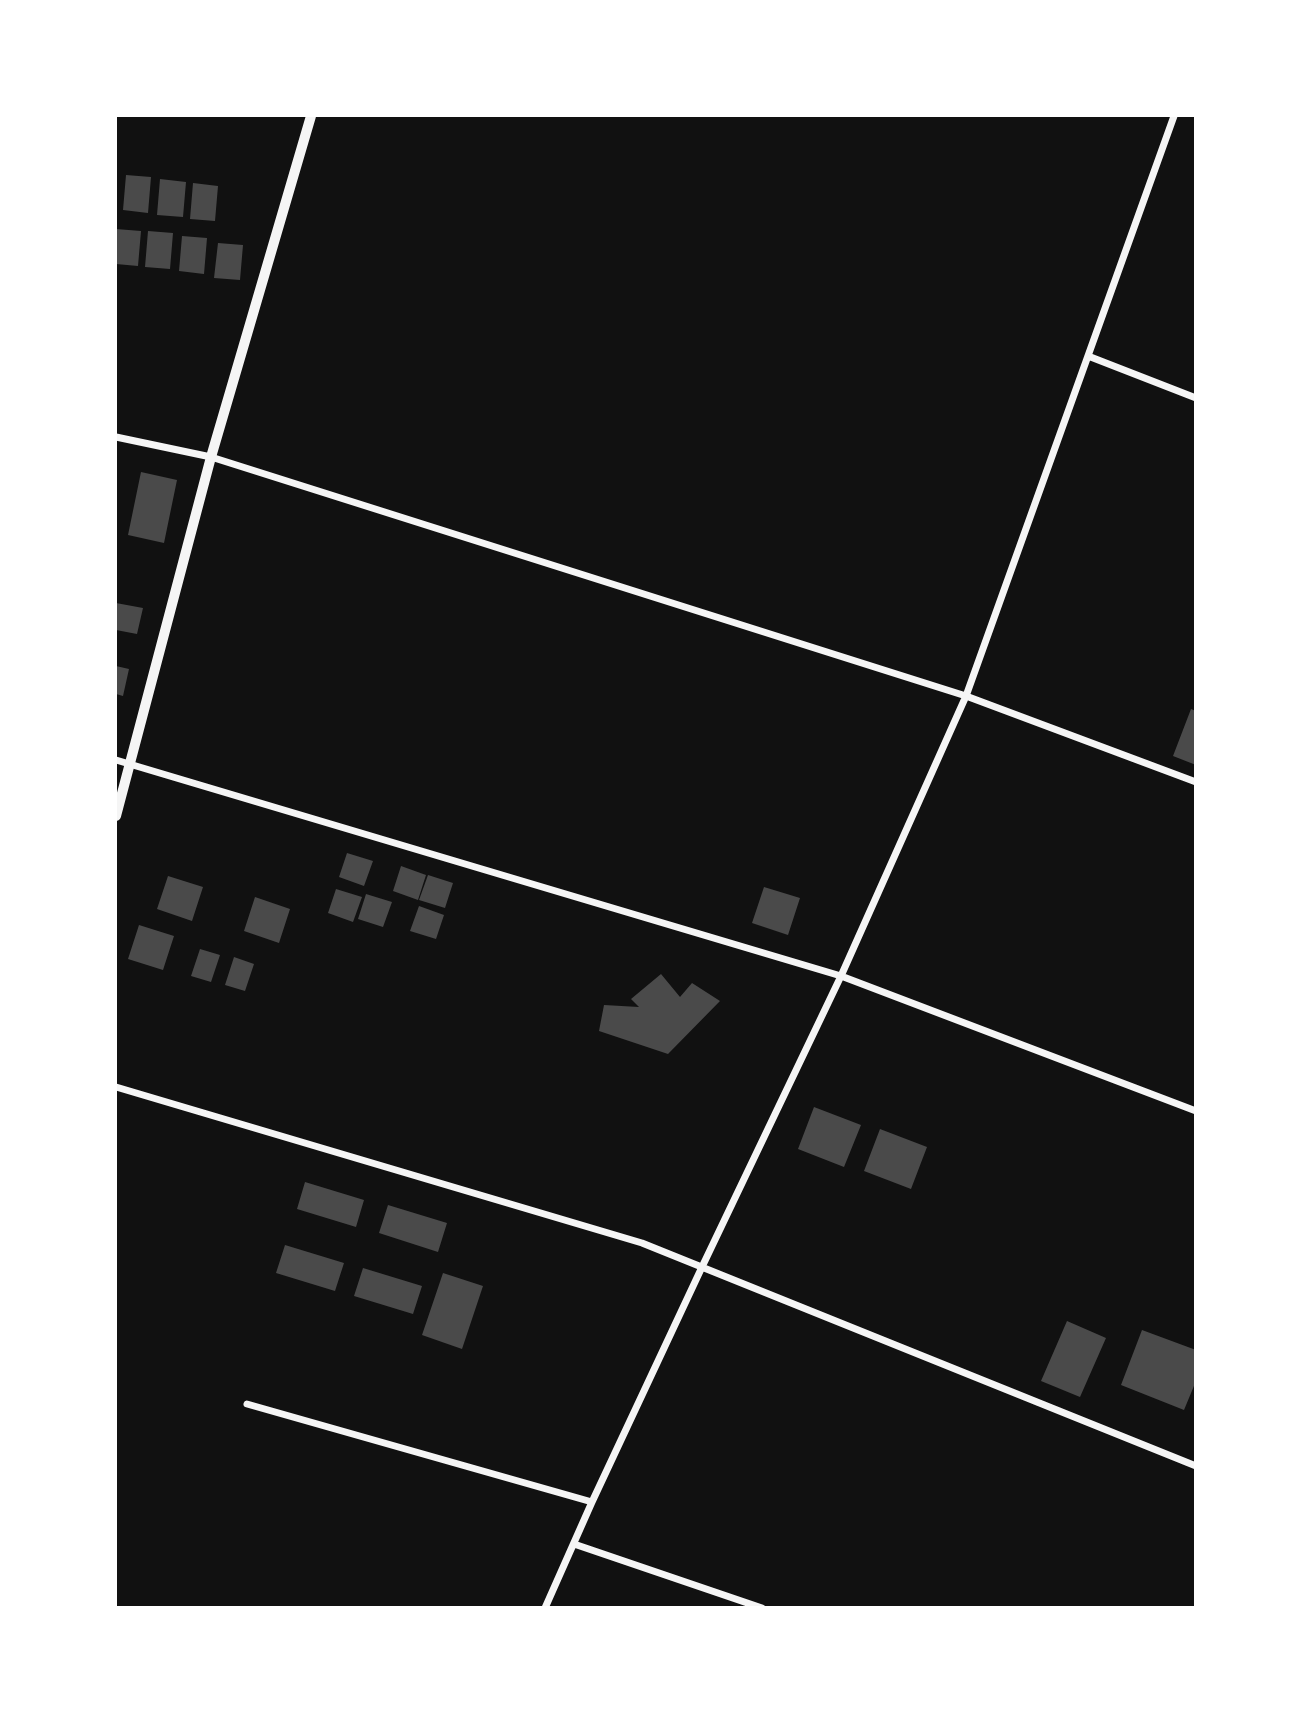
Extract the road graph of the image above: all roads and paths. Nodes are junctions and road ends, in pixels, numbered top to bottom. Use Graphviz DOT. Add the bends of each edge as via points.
graph roads {
  1 [pos="311,116"];
  2 [pos="1174,116"];
  3 [pos="1088,356"];
  4 [pos="1195,398"];
  5 [pos="116,437"];
  6 [pos="211,457"];
  7 [pos="966,696"];
  8 [pos="116,760"];
  9 [pos="131,763"];
  10 [pos="1195,782"];
  11 [pos="116,816"];
  12 [pos="841,976"];
  13 [pos="116,1087"];
  14 [pos="1195,1111"];
  15 [pos="702,1267"];
  16 [pos="247,1404"];
  17 [pos="1195,1466"];
  18 [pos="592,1503"];
  19 [pos="574,1544"];
  20 [pos="545,1608"];
  21 [pos="761,1608"];
  1 -- 6 [label="street"];
  2 -- 3 [label="street"];
  3 -- 4 [label="street"];
  3 -- 7 [label="street"];
  5 -- 6 [label="street"];
  6 -- 7 [label="street"];
  6 -- 9 [label="street"];
  7 -- 10 [label="street"];
  7 -- 12 [label="street"];
  8 -- 9 [label="street"];
  9 -- 11 [label="street"];
  9 -- 12 [label="street"];
  12 -- 14 [label="street"];
  12 -- 15 [label="street"];
  13 -- 15 [label="street" via="642,1243"];
  15 -- 17 [label="street"];
  15 -- 18 [label="street"];
  16 -- 18 [label="street"];
  18 -- 19 [label="street"];
  19 -- 20 [label="street"];
  19 -- 21 [label="street"];
}
